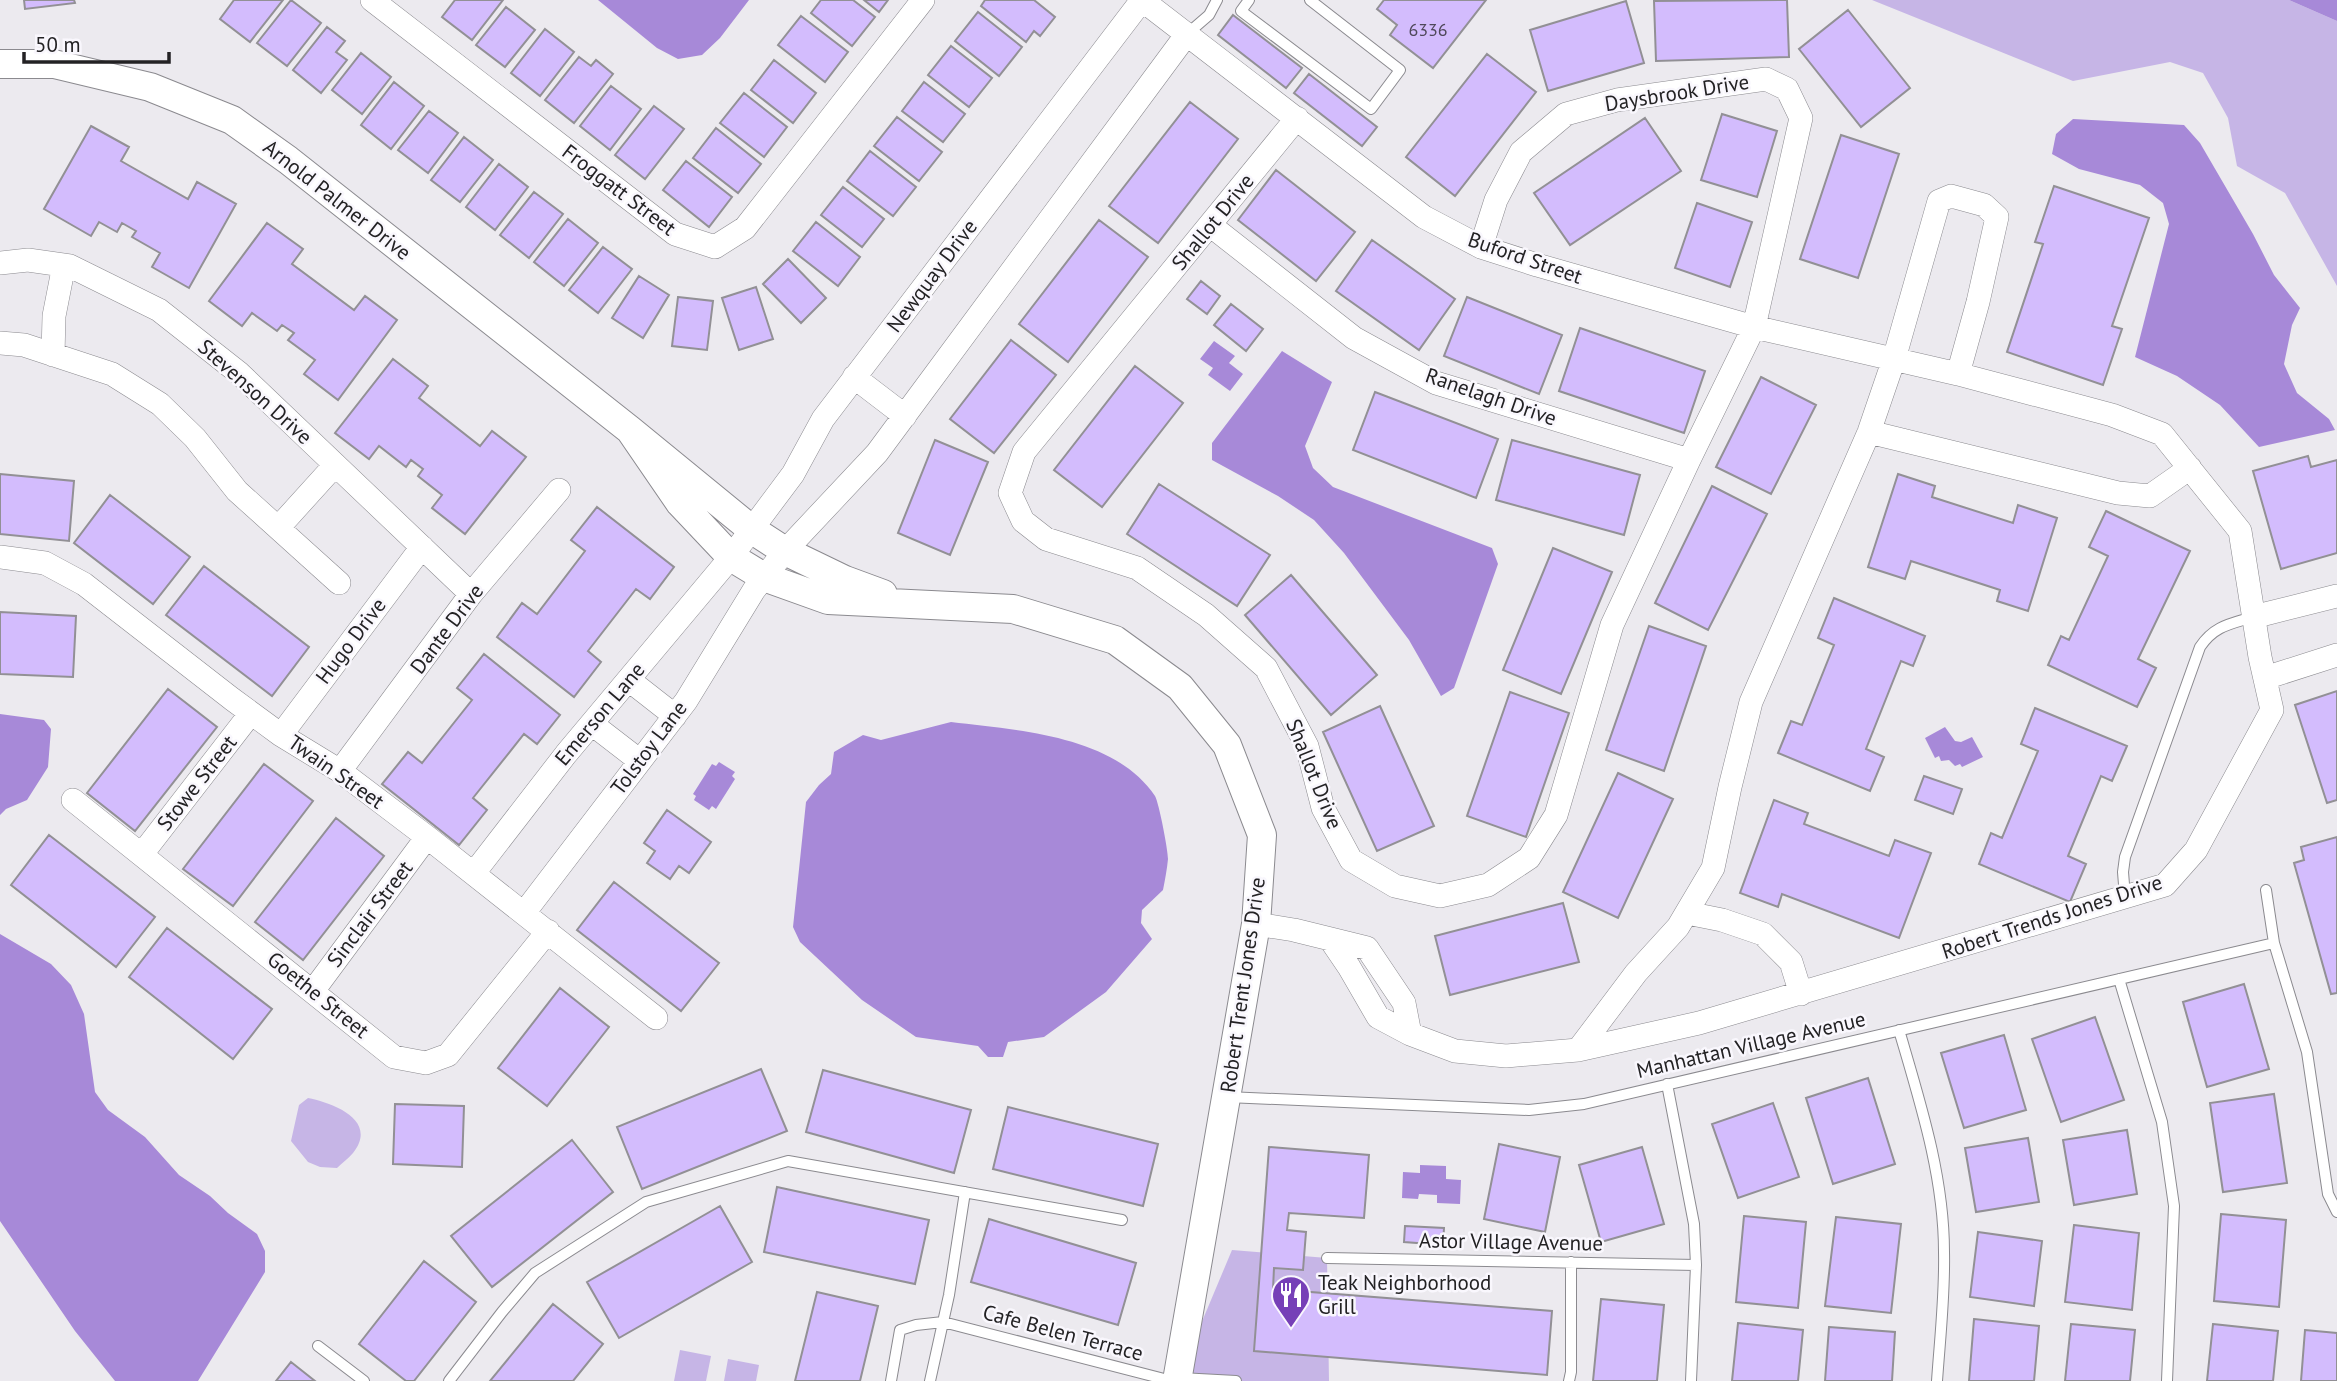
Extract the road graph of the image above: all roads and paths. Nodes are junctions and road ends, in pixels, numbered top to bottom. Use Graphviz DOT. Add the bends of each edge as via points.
graph roads {
  1 [pos="372,0"];
  2 [pos="923,0"];
  3 [pos="1142,0"];
  4 [pos="1217,0"];
  5 [pos="1249,0"];
  6 [pos="1310,0"];
  7 [pos="1187,34"];
  8 [pos="0,64"];
  9 [pos="1297,118"];
  10 [pos="1210,225"];
  11 [pos="1481,247"];
  12 [pos="0,263"];
  13 [pos="64,265"];
  14 [pos="1754,327"];
  15 [pos="0,343"];
  16 [pos="1851,350"];
  17 [pos="53,355"];
  18 [pos="1894,359"];
  19 [pos="1958,374"];
  20 [pos="854,377"];
  21 [pos="905,416"];
  22 [pos="630,430"];
  23 [pos="1869,432"];
  24 [pos="1689,460"];
  25 [pos="335,466"];
  26 [pos="2190,468"];
  27 [pos="559,491"];
  28 [pos="278,528"];
  29 [pos="751,530"];
  30 [pos="422,547"];
  31 [pos="785,551"];
  32 [pos="0,557"];
  33 [pos="731,557"];
  34 [pos="764,578"];
  35 [pos="339,583"];
  36 [pos="471,594"];
  37 [pos="2337,596"];
  38 [pos="911,605"];
  39 [pos="2253,617"];
  40 [pos="2337,655"];
  41 [pos="2265,678"];
  42 [pos="629,680"];
  43 [pos="251,713"];
  44 [pos="675,716"];
  45 [pos="592,724"];
  46 [pos="281,734"];
  47 [pos="640,761"];
  48 [pos="340,771"];
  49 [pos="73,800"];
  50 [pos="427,837"];
  51 [pos="142,854"];
  52 [pos="474,873"];
  53 [pos="2266,890"];
  54 [pos="2125,897"];
  55 [pos="524,913"];
  56 [pos="1687,913"];
  57 [pos="1256,924"];
  58 [pos="548,931"];
  59 [pos="1330,939"];
  60 [pos="2274,943"];
  61 [pos="2119,979"];
  62 [pos="1391,982"];
  63 [pos="313,991"];
  64 [pos="1801,994"];
  65 [pos="1367,997"];
  66 [pos="656,1018"];
  67 [pos="1899,1030"];
  68 [pos="1410,1034"];
  69 [pos="1578,1050"];
  70 [pos="1667,1084"];
  71 [pos="1227,1097"];
  72 [pos="965,1192"];
  73 [pos="2337,1212"];
  74 [pos="1122,1220"];
  75 [pos="1326,1258"];
  76 [pos="1571,1262"];
  77 [pos="1696,1265"];
  78 [pos="943,1322"];
  79 [pos="318,1346"];
  80 [pos="1175,1380"];
  81 [pos="364,1381"];
  82 [pos="449,1381"];
  83 [pos="891,1381"];
  84 [pos="930,1381"];
  85 [pos="1236,1381"];
  86 [pos="1569,1381"];
  87 [pos="1690,1381"];
  88 [pos="1937,1381"];
  89 [pos="2167,1381"];
  1 -- 2 [label="street, Froggatt Street" via="675,234 715,247 745,228"];
  3 -- 7 [label="street, Buford Street"];
  3 -- 20 [label="street, Newquay Drive"];
  4 -- 7 [label="lane" via="1209,15"];
  5 -- 6 [label="lane" via="1241,11 1371,109 1400,70"];
  7 -- 9 [label="street, Buford Street"];
  7 -- 21 [label="street"];
  8 -- 22 [label="street, Arnold Palmer Drive" via="54,64 138,84 233,120"];
  9 -- 10 [label="street, Shallot Drive"];
  9 -- 11 [label="street, Buford Street" via="1424,217"];
  10 -- 24 [label="street, Ranelagh Drive" via="1354,338 1436,383"];
  10 -- 24 [label="street, Shallot Drive" via="1024,452 1010,493 1023,521 1046,539 1137,568 1206,615 1266,668 1307,746 1323,808 1351,860 1395,886 1440,896 1489,885 1529,858 1556,815 1612,625"];
  11 -- 14 [label="street, Buford Street"];
  11 -- 14 [label="street, Daysbrook Drive" via="1496,200 1521,152 1566,114 1617,100 1766,79 1787,89 1801,118"];
  12 -- 13 [label="street, Stevenson Drive" via="28,260"];
  13 -- 17 [label="street" via="54,316"];
  13 -- 25 [label="street, Stevenson Drive" via="159,310 239,373"];
  14 -- 16 [label="street, Buford Street"];
  14 -- 24 [label="street, Shallot Drive"];
  15 -- 17 [label="street"];
  16 -- 18 [label="street, Robert Trends Jones Drive"];
  17 -- 28 [label="street" via="113,374 160,404 195,438 237,491"];
  18 -- 19 [label="street, Robert Trends Jones Drive"];
  18 -- 19 [label="street" via="1938,201 1951,196 1984,205 1997,217"];
  18 -- 23 [label="street"];
  19 -- 26 [label="street, Robert Trends Jones Drive" via="2112,415 2162,434"];
  20 -- 21 [label="street"];
  20 -- 29 [label="street, Newquay Drive" via="823,419 793,474"];
  21 -- 31 [label="street" via="877,453"];
  22 -- 29 [label="street, Arnold Palmer Drive"];
  22 -- 33 [label="street, Arnold Palmer Drive" via="680,503"];
  23 -- 26 [label="street" via="2118,494 2150,496"];
  23 -- 56 [label="street" via="1751,702 1713,868"];
  25 -- 28 [label="street"];
  25 -- 30 [label="street, Stevenson Drive"];
  26 -- 39 [label="street, Robert Trends Jones Drive" via="2240,531"];
  27 -- 36 [label="street, Dante Drive"];
  28 -- 35 [label="street"];
  29 -- 31 [label="street, Arnold Palmer Drive"];
  29 -- 33 [label="street, Newquay Drive"];
  30 -- 36 [label="street, Stevenson Drive"];
  30 -- 46 [label="street, Hugo Drive"];
  31 -- 34 [label="street"];
  31 -- 38 [label="street, Robert Trent Jones Drive"];
  32 -- 43 [label="street, Twain Street" via="45,562 84,584"];
  33 -- 34 [label="street, Robert Trent Jones Drive"];
  33 -- 42 [label="street, Emerson Lane"];
  34 -- 38 [label="street, Robert Trent Jones Drive" via="828,600"];
  34 -- 44 [label="street, Tolstoy Lane"];
  36 -- 48 [label="street, Dante Drive"];
  37 -- 39 [label="street"];
  38 -- 57 [label="street, Robert Trent Jones Drive" via="1013,609 1090,632 1115,640 1180,687 1227,746 1262,835"];
  39 -- 41 [label="street, Robert Trends Jones Drive"];
  39 -- 54 [label="lane" via="2208,635 2200,648 2125,857"];
  40 -- 41 [label="street"];
  41 -- 54 [label="street, Robert Trends Jones Drive" via="2272,710 2196,850 2165,885"];
  42 -- 44 [label="street"];
  42 -- 45 [label="street, Emerson Lane"];
  43 -- 46 [label="street, Twain Street"];
  43 -- 51 [label="street, Stowe Street"];
  44 -- 47 [label="street, Tolstoy Lane"];
  45 -- 47 [label="street"];
  45 -- 52 [label="street, Emerson Lane"];
  46 -- 48 [label="street, Twain Street"];
  47 -- 55 [label="street, Tolstoy Lane"];
  48 -- 50 [label="street, Twain Street"];
  49 -- 51 [label="street, Goethe Street"];
  50 -- 52 [label="street, Twain Street"];
  50 -- 63 [label="street, Sinclair Street"];
  51 -- 63 [label="street, Goethe Street"];
  52 -- 55 [label="street, Twain Street"];
  53 -- 60 [label="lane"];
  54 -- 64 [label="street, Robert Trends Jones Drive"];
  55 -- 58 [label="street, Twain Street"];
  56 -- 64 [label="street" via="1763,934 1791,962"];
  56 -- 69 [label="street"];
  57 -- 59 [label="street"];
  57 -- 71 [label="street, Robert Trent Jones Drive"];
  58 -- 63 [label="street, Goethe Street" via="448,1055 426,1063 394,1056"];
  58 -- 66 [label="street, Twain Street"];
  59 -- 62 [label="street" via="1367,948"];
  59 -- 65 [label="street, Robert Trends Jones Drive"];
  60 -- 61 [label="lane, Manhattan Village Avenue"];
  60 -- 73 [label="lane" via="2307,1052 2328,1194"];
  61 -- 67 [label="lane, Manhattan Village Avenue"];
  61 -- 89 [label="lane" via="2162,1122 2174,1206"];
  62 -- 65 [label="street"];
  62 -- 68 [label="street" via="1404,1003"];
  64 -- 69 [label="street, Robert Trends Jones Drive"];
  65 -- 68 [label="street, Robert Trends Jones Drive" via="1378,1017"];
  67 -- 70 [label="lane, Manhattan Village Avenue"];
  67 -- 88 [label="lane" via="1931,1142 1939,1194 1944,1251"];
  68 -- 69 [label="street, Robert Trends Jones Drive" via="1455,1051 1480,1054"];
  70 -- 71 [label="lane, Manhattan Village Avenue" via="1584,1104 1529,1110"];
  70 -- 77 [label="lane" via="1694,1224"];
  71 -- 80 [label="street, Robert Trent Jones Drive"];
  72 -- 74 [label="lane"];
  72 -- 78 [label="lane"];
  72 -- 82 [label="lane" via="788,1161 646,1202 536,1273"];
  75 -- 76 [label="lane, Astor Village Avenue"];
  76 -- 77 [label="lane, Astor Village Avenue"];
  76 -- 86 [label="lane"];
  77 -- 87 [label="lane"];
  78 -- 80 [label="lane, Cafe Belen Terrace"];
  78 -- 83 [label="lane" via="900,1330"];
  78 -- 84 [label="lane"];
  79 -- 81 [label="lane"];
  80 -- 85 [label="lane, Cafe Belen Terrace"];
}
